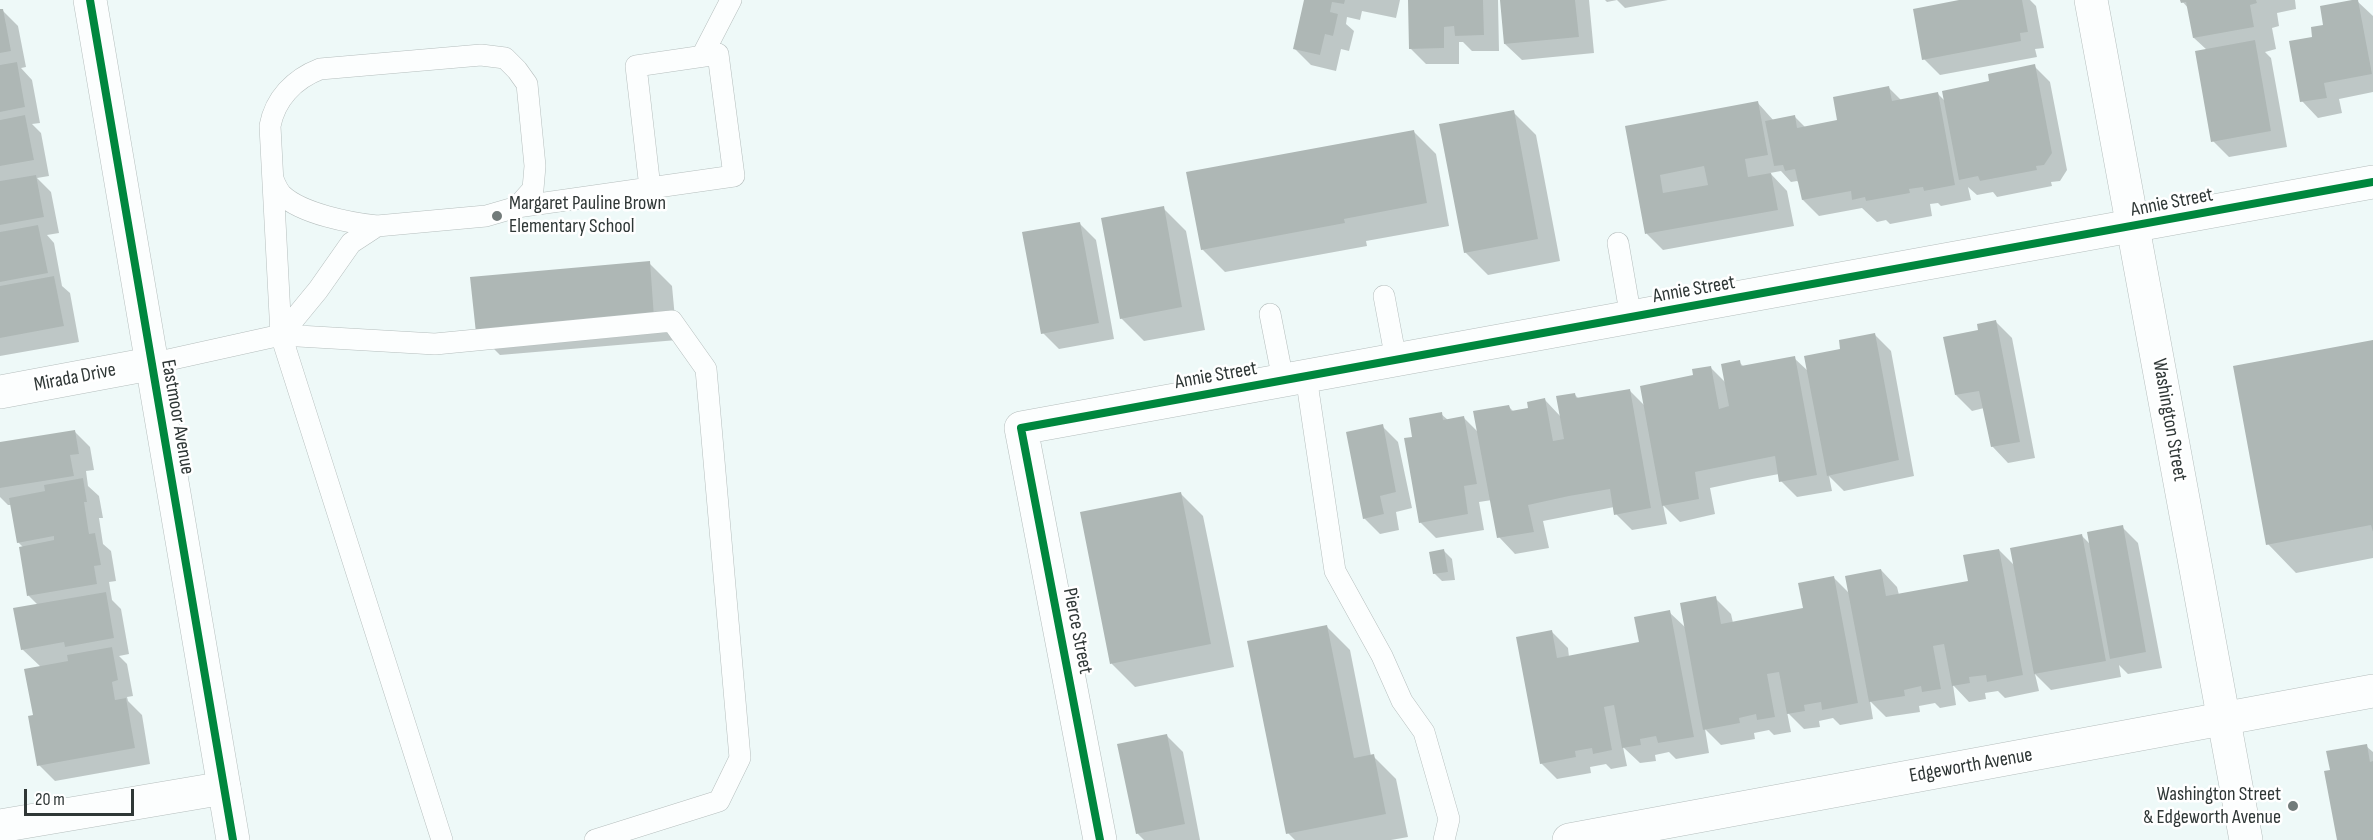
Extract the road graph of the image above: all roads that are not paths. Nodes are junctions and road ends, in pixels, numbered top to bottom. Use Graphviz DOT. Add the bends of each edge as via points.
graph roads {
  1 [pos="90,0"];
  2 [pos="730,0"];
  3 [pos="2091,0"];
  4 [pos="702,56"];
  5 [pos="273,179"];
  6 [pos="650,188"];
  7 [pos="2372,188"];
  8 [pos="517,207"];
  9 [pos="377,226"];
  10 [pos="2134,227"];
  11 [pos="1618,243"];
  12 [pos="1384,296"];
  13 [pos="1270,314"];
  14 [pos="1631,318"];
  15 [pos="281,335"];
  16 [pos="1396,360"];
  17 [pos="150,364"];
  18 [pos="1295,378"];
  19 [pos="0,392"];
  20 [pos="1021,428"];
  21 [pos="2373,691"];
  22 [pos="2224,719"];
  23 [pos="224,788"];
  24 [pos="0,826"];
  25 [pos="233,840"];
  26 [pos="442,840"];
  27 [pos="595,840"];
  28 [pos="1100,840"];
  29 [pos="1444,840"];
  30 [pos="1569,840"];
  31 [pos="2246,840"];
  1 -- 17 [label="street, Eastmoor Avenue"];
  2 -- 4 [label="lane"];
  3 -- 10 [label="street, Washington Street"];
  4 -- 6 [label="lane" via="636,66"];
  4 -- 6 [label="lane" via="718,54 734,176"];
  5 -- 8 [label="lane" via="273,112 292,85 306,75 320,69 481,55 505,58 527,84 535,166 533,189"];
  5 -- 9 [label="lane" via="282,195 296,204 345,222"];
  5 -- 15 [label="lane"];
  6 -- 8 [label="lane"];
  7 -- 10 [label="street, Annie Street"];
  8 -- 9 [label="lane" via="486,216"];
  9 -- 15 [label="lane" via="351,243"];
  10 -- 14 [label="street, Annie Street"];
  10 -- 22 [label="street, Washington Street"];
  11 -- 14 [label="lane"];
  12 -- 16 [label="lane"];
  13 -- 18 [label="lane"];
  14 -- 16 [label="street, Annie Street"];
  15 -- 17 [label="lane"];
  15 -- 26 [label="lane"];
  15 -- 27 [label="lane" via="435,344 672,321 706,369 740,758 719,801"];
  16 -- 18 [label="street, Annie Street"];
  17 -- 19 [label="street, Mirada Drive"];
  17 -- 23 [label="street, Eastmoor Avenue"];
  18 -- 20 [label="street, Annie Street"];
  18 -- 29 [label="lane" via="1335,571 1402,701 1424,732 1449,819"];
  20 -- 28 [label="street, Pierce Street"];
  21 -- 22 [label="street, Edgeworth Avenue"];
  22 -- 30 [label="street, Edgeworth Avenue"];
  22 -- 31 [label="street, Washington Street"];
  23 -- 24 [label="street"];
  23 -- 25 [label="street, Eastmoor Avenue"];
}
